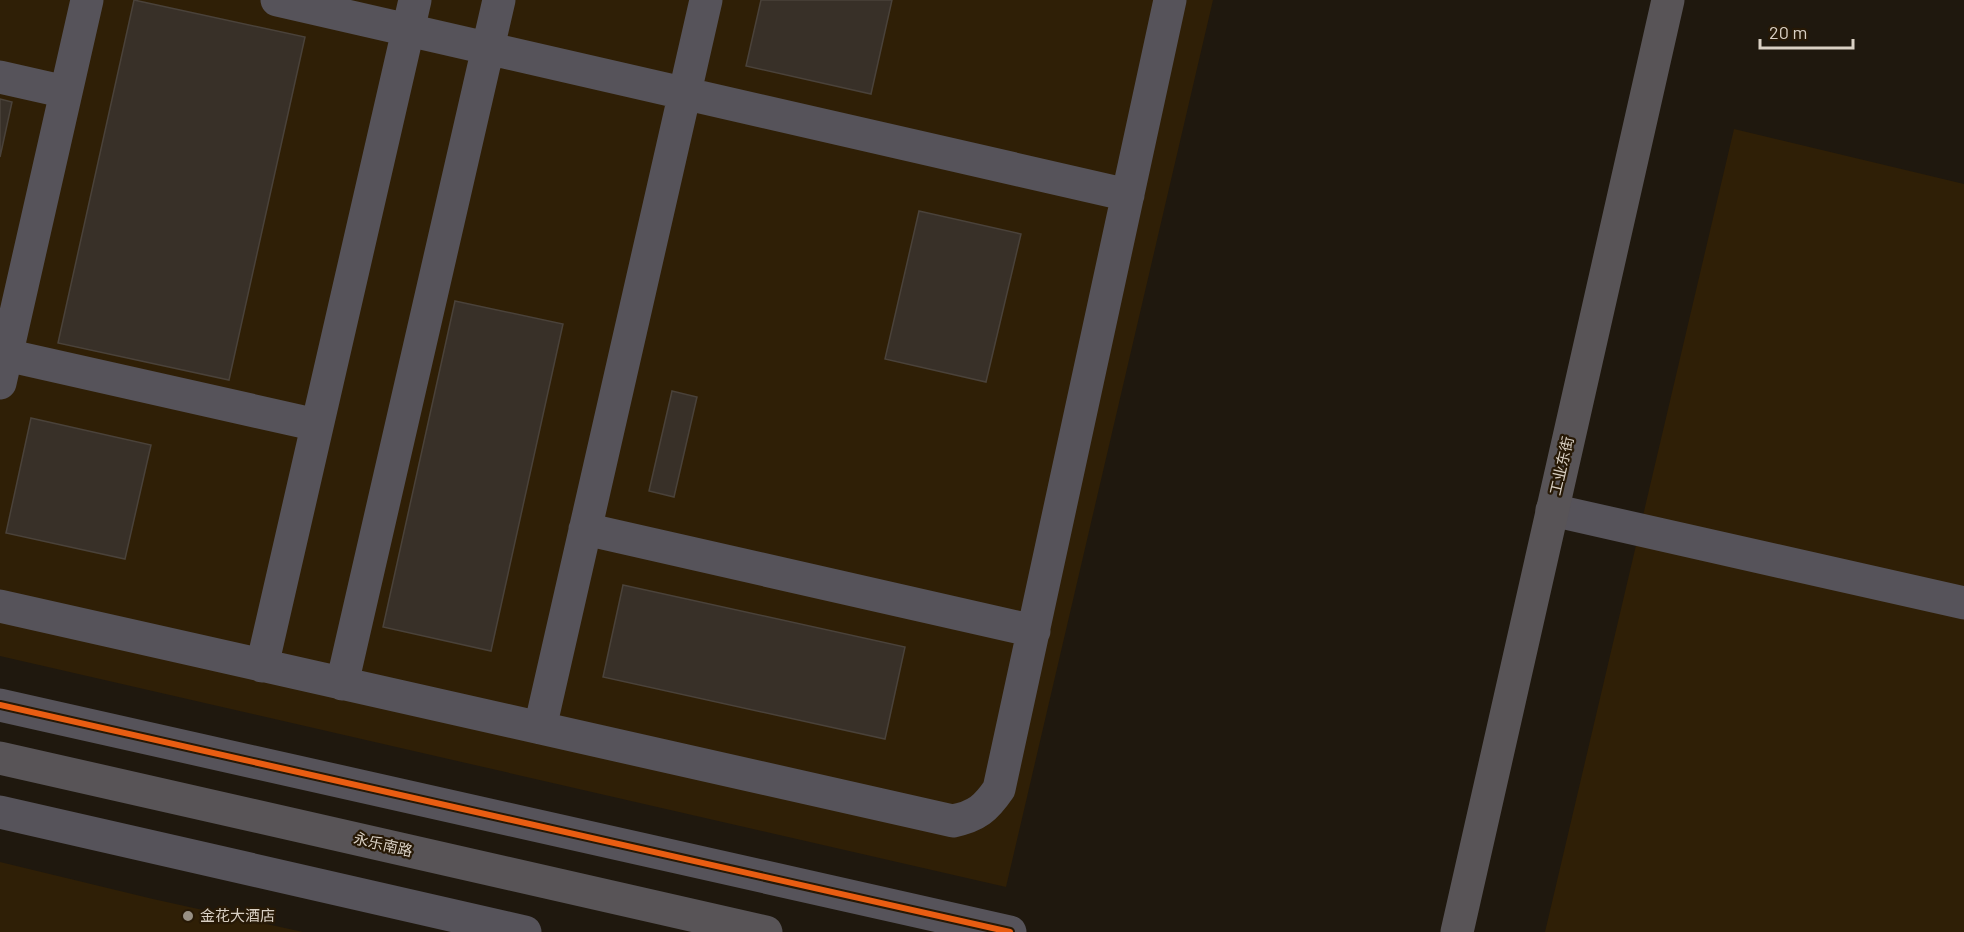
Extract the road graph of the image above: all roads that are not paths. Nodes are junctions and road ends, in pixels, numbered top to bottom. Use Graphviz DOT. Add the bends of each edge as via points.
graph roads {
  1 [pos="87,0"];
  2 [pos="277,0"];
  3 [pos="499,0"];
  4 [pos="706,0"];
  5 [pos="1170,0"];
  6 [pos="1668,0"];
  7 [pos="411,15"];
  8 [pos="488,48"];
  9 [pos="0,77"];
  10 [pos="66,92"];
  11 [pos="684,93"];
  12 [pos="1128,195"];
  13 [pos="3,369"];
  14 [pos="317,425"];
  15 [pos="1552,510"];
  16 [pos="585,529"];
  17 [pos="1964,603"];
  18 [pos="0,606"];
  19 [pos="1034,631"];
  20 [pos="262,666"];
  21 [pos="342,684"];
  22 [pos="0,705"];
  23 [pos="540,728"];
  24 [pos="0,758"];
  25 [pos="0,813"];
  26 [pos="683,923"];
  27 [pos="525,932"];
  28 [pos="766,932"];
  29 [pos="1010,932"];
  30 [pos="1457,932"];
  1 -- 10 [label="street"];
  2 -- 7 [label="street"];
  3 -- 8 [label="street"];
  4 -- 11 [label="street"];
  5 -- 12 [label="street"];
  6 -- 15 [label="main road, 工业东街"];
  7 -- 8 [label="street"];
  7 -- 14 [label="street"];
  8 -- 11 [label="street"];
  8 -- 21 [label="street"];
  9 -- 10 [label="street"];
  10 -- 13 [label="street"];
  11 -- 12 [label="street"];
  11 -- 16 [label="street"];
  12 -- 19 [label="street"];
  13 -- 14 [label="street"];
  14 -- 20 [label="street"];
  15 -- 17 [label="street"];
  15 -- 30 [label="main road, 工业东街"];
  16 -- 19 [label="street"];
  16 -- 23 [label="street"];
  18 -- 20 [label="street"];
  19 -- 23 [label="street" via="999,789 986,807 965,819 953,821"];
  20 -- 21 [label="street"];
  21 -- 23 [label="street"];
  22 -- 29 [label="street"];
  24 -- 26 [label="main road, 永乐南路"];
  25 -- 27 [label="street"];
  26 -- 28 [label="main road, 永乐南路"];
}
